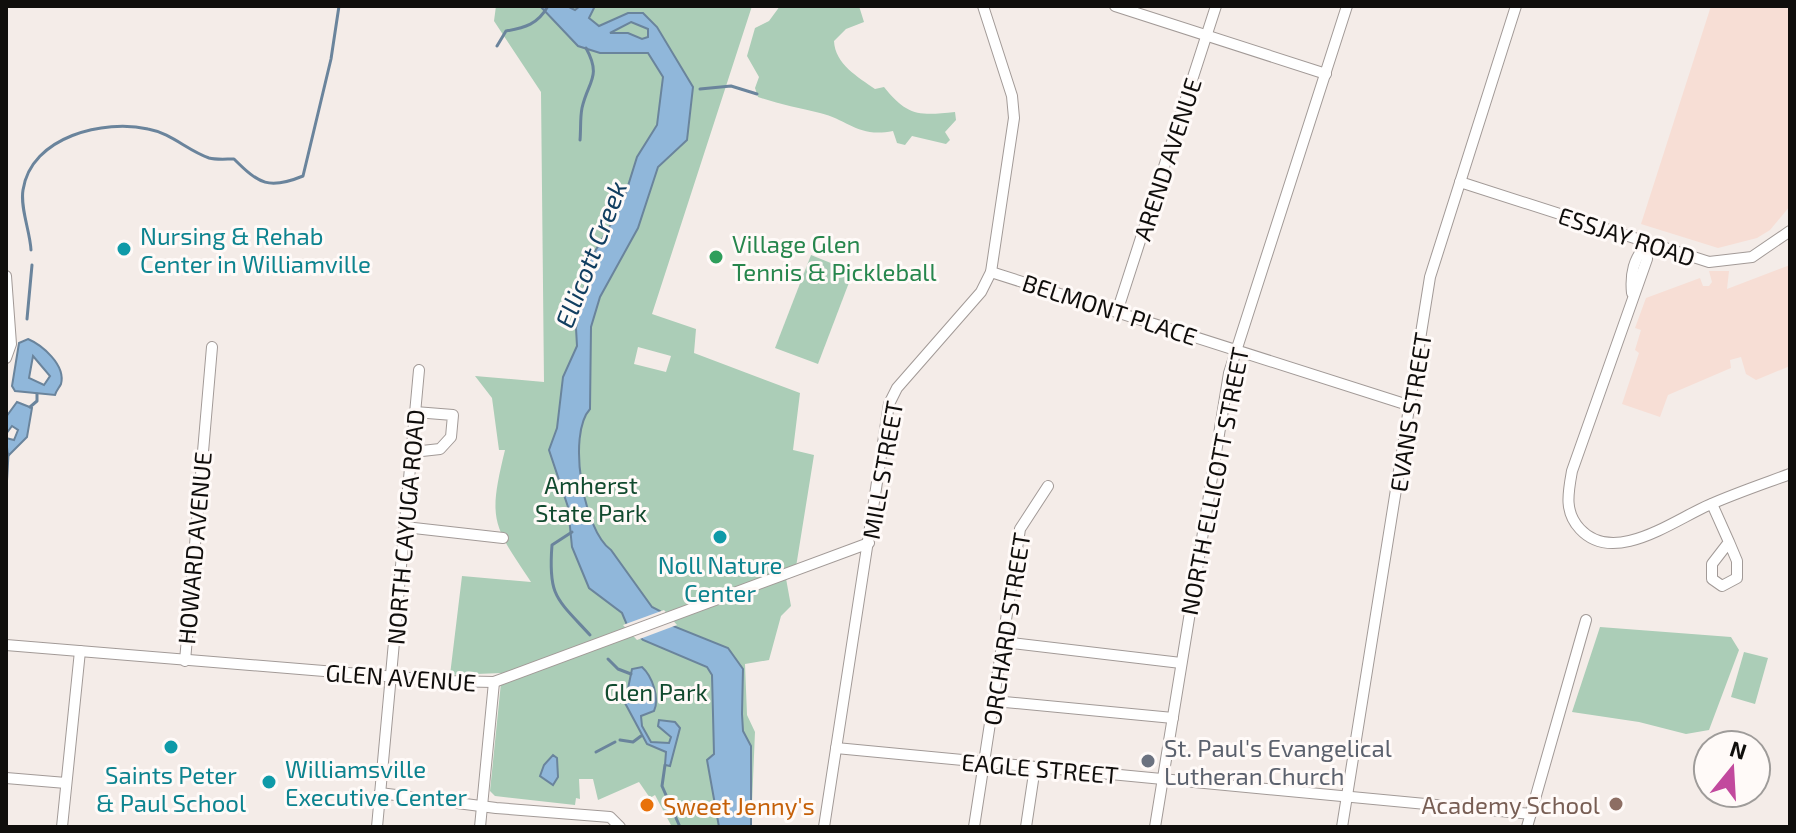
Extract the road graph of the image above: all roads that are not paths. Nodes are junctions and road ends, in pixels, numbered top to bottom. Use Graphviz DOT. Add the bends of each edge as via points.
graph roads {
  1 [pos="983,6"];
  2 [pos="1115,6"];
  3 [pos="1216,6"];
  4 [pos="1347,6"];
  5 [pos="1516,6"];
  6 [pos="1207,35"];
  7 [pos="1326,74"];
  8 [pos="1460,182"];
  9 [pos="1790,231"];
  10 [pos="1646,244"];
  11 [pos="991,272"];
  12 [pos="6,276"];
  13 [pos="1117,312"];
  14 [pos="212,347"];
  15 [pos="1236,349"];
  16 [pos="6,358"];
  17 [pos="419,370"];
  18 [pos="1411,406"];
  19 [pos="415,412"];
  20 [pos="413,452"];
  21 [pos="1790,474"];
  22 [pos="1048,486"];
  23 [pos="1712,504"];
  24 [pos="405,527"];
  25 [pos="503,538"];
  26 [pos="1729,542"];
  27 [pos="869,543"];
  28 [pos="1586,620"];
  29 [pos="1003,642"];
  30 [pos="6,645"];
  31 [pos="80,651"];
  32 [pos="185,661"];
  33 [pos="1181,663"];
  34 [pos="391,676"];
  35 [pos="494,682"];
  36 [pos="994,701"];
  37 [pos="1173,718"];
  38 [pos="836,748"];
  39 [pos="984,762"];
  40 [pos="1035,767"];
  41 [pos="6,778"];
  42 [pos="1163,779"];
  43 [pos="66,783"];
  44 [pos="380,793"];
  45 [pos="1347,797"];
  46 [pos="482,805"];
  47 [pos="1531,814"];
  48 [pos="62,827"];
  49 [pos="377,827"];
  50 [pos="480,827"];
  51 [pos="620,827"];
  52 [pos="824,827"];
  53 [pos="974,827"];
  54 [pos="1026,827"];
  55 [pos="1155,827"];
  56 [pos="1342,827"];
  57 [pos="1527,827"];
  1 -- 11 [label="street, MILL STREET" via="1014,118"];
  2 -- 6 [label="street"];
  3 -- 6 [label="street, AREND AVENUE"];
  4 -- 7 [label="street, NORTH ELLICOTT STREET"];
  5 -- 8 [label="street, EVANS STREET"];
  6 -- 7 [label="street"];
  6 -- 13 [label="street, AREND AVENUE"];
  7 -- 15 [label="street, NORTH ELLICOTT STREET"];
  8 -- 10 [label="street, ESSJAY ROAD"];
  8 -- 18 [label="street, EVANS STREET" via="1430,277"];
  9 -- 10 [label="street, ESSJAY ROAD" via="1764,252 1727,263"];
  10 -- 23 [label="street" via="1647,259 1572,471 1572,517 1594,540 1615,544"];
  11 -- 13 [label="street, BELMONT PLACE"];
  11 -- 27 [label="street, MILL STREET" via="981,292 889,404"];
  12 -- 16 [label="street" via="11,344"];
  13 -- 15 [label="street, BELMONT PLACE"];
  14 -- 32 [label="street, HOWARD AVENUE"];
  15 -- 18 [label="street, BELMONT PLACE"];
  15 -- 33 [label="street, NORTH ELLICOTT STREET"];
  17 -- 19 [label="street, NORTH CAYUGA ROAD"];
  18 -- 45 [label="street, EVANS STREET"];
  19 -- 20 [label="street, NORTH CAYUGA ROAD"];
  19 -- 20 [label="street" via="453,415 451,437 440,449"];
  20 -- 24 [label="street, NORTH CAYUGA ROAD"];
  21 -- 23 [label="street"];
  22 -- 29 [label="street, ORCHARD STREET" via="1020,529"];
  23 -- 26 [label="street"];
  24 -- 25 [label="street"];
  24 -- 34 [label="street, NORTH CAYUGA ROAD"];
  27 -- 35 [label="street, GLEN AVENUE"];
  27 -- 38 [label="street, MILL STREET"];
  28 -- 47 [label="street"];
  29 -- 33 [label="street"];
  29 -- 36 [label="street, ORCHARD STREET"];
  30 -- 31 [label="street, GLEN AVENUE"];
  31 -- 32 [label="street, GLEN AVENUE"];
  31 -- 43 [label="street"];
  32 -- 34 [label="street, GLEN AVENUE"];
  33 -- 37 [label="street, NORTH ELLICOTT STREET"];
  34 -- 35 [label="street, GLEN AVENUE"];
  34 -- 44 [label="street, NORTH CAYUGA ROAD"];
  35 -- 46 [label="street"];
  36 -- 37 [label="street"];
  36 -- 39 [label="street, ORCHARD STREET"];
  37 -- 42 [label="street, NORTH ELLICOTT STREET"];
  38 -- 39 [label="street, EAGLE STREET"];
  38 -- 52 [label="street, MILL STREET"];
  39 -- 40 [label="street, EAGLE STREET"];
  39 -- 53 [label="street, ORCHARD STREET"];
  40 -- 42 [label="street, EAGLE STREET"];
  40 -- 54 [label="street"];
  41 -- 43 [label="street"];
  42 -- 45 [label="street, EAGLE STREET"];
  42 -- 55 [label="street, NORTH ELLICOTT STREET"];
  43 -- 48 [label="street"];
  44 -- 46 [label="street"];
  44 -- 49 [label="street, NORTH CAYUGA ROAD"];
  45 -- 47 [label="street, EAGLE STREET"];
  45 -- 56 [label="street, EVANS STREET"];
  46 -- 50 [label="street"];
  46 -- 51 [label="street" via="614,818"];
  47 -- 57 [label="street"];
}
